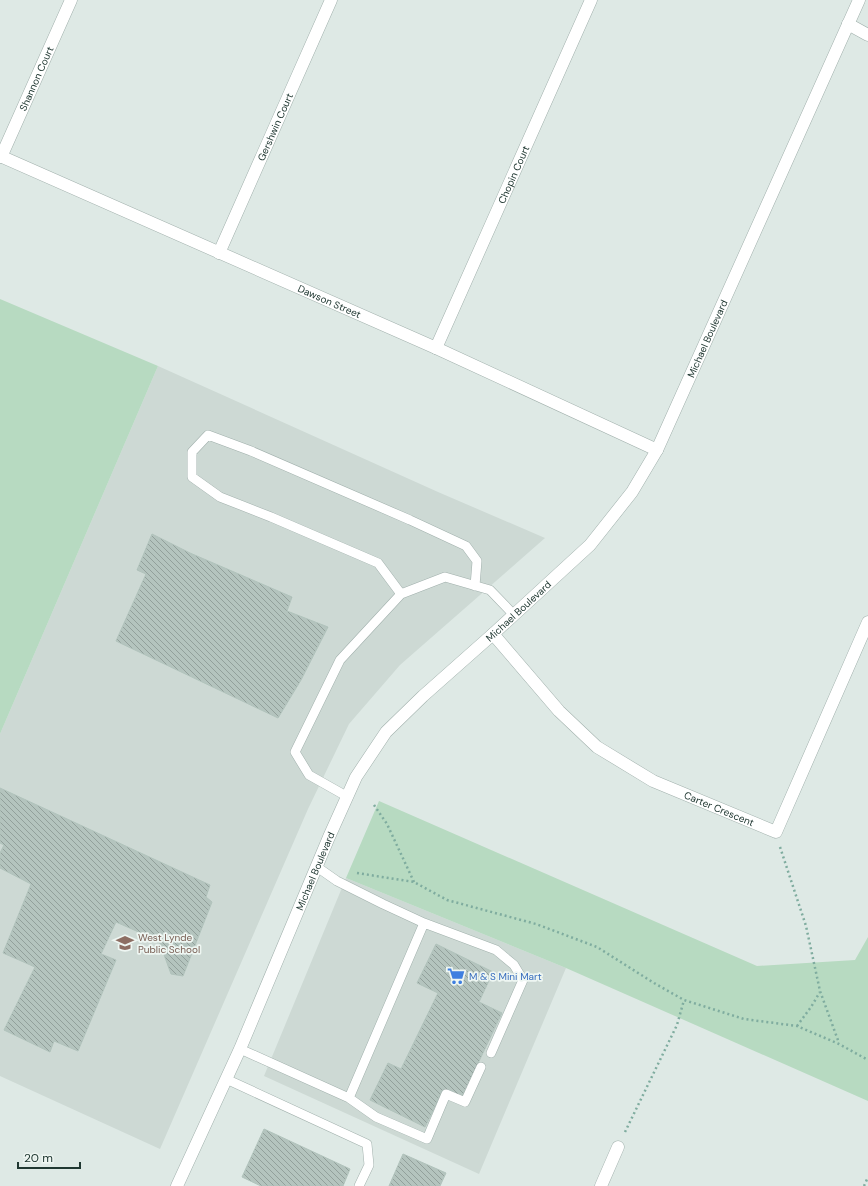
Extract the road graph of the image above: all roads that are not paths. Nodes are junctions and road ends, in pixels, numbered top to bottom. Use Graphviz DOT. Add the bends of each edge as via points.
graph roads {
  1 [pos="71,0"];
  2 [pos="331,0"];
  3 [pos="590,0"];
  4 [pos="859,0"];
  5 [pos="848,24"];
  6 [pos="868,35"];
  7 [pos="1,156"];
  8 [pos="219,253"];
  9 [pos="436,348"];
  10 [pos="657,450"];
  11 [pos="475,586"];
  12 [pos="401,594"];
  13 [pos="514,615"];
  14 [pos="868,622"];
  15 [pos="493,634"];
  16 [pos="348,796"];
  17 [pos="317,867"];
  18 [pos="424,923"];
  19 [pos="240,1049"];
  20 [pos="491,1053"];
  21 [pos="481,1068"];
  22 [pos="226,1079"];
  23 [pos="348,1098"];
  24 [pos="618,1147"];
  25 [pos="177,1186"];
  26 [pos="359,1186"];
  27 [pos="601,1186"];
  1 -- 7 [label="street, Shannon Court"];
  2 -- 8 [label="street, Gershwin Court"];
  3 -- 9 [label="street, Chopin Court"];
  4 -- 5 [label="street, Michael Boulevard"];
  5 -- 6 [label="street"];
  5 -- 10 [label="street, Michael Boulevard"];
  7 -- 8 [label="street, Dawson Street"];
  8 -- 9 [label="street, Dawson Street"];
  9 -- 10 [label="street, Dawson Street"];
  10 -- 13 [label="street, Michael Boulevard" via="632,492 590,545"];
  11 -- 12 [label="lane" via="445,577"];
  11 -- 12 [label="lane" via="477,561 466,546 265,457 208,435 192,452 192,477 220,497 271,516 378,563"];
  11 -- 13 [label="lane" via="490,590"];
  12 -- 16 [label="lane" via="340,660 295,752 309,775"];
  13 -- 15 [label="street, Michael Boulevard"];
  14 -- 15 [label="street, Carter Crescent" via="776,832 653,781 597,747 559,712"];
  15 -- 16 [label="street, Michael Boulevard" via="386,732 356,777"];
  16 -- 17 [label="street, Michael Boulevard"];
  17 -- 18 [label="lane" via="337,881"];
  17 -- 19 [label="street, Michael Boulevard"];
  18 -- 20 [label="lane" via="496,950 514,965 523,980"];
  18 -- 23 [label="lane"];
  19 -- 22 [label="street, Michael Boulevard"];
  19 -- 23 [label="lane"];
  21 -- 23 [label="lane" via="465,1102 446,1094 428,1139 376,1117"];
  22 -- 25 [label="street, Michael Boulevard"];
  22 -- 26 [label="lane" via="367,1144 369,1165"];
  24 -- 27 [label="street"];
}
